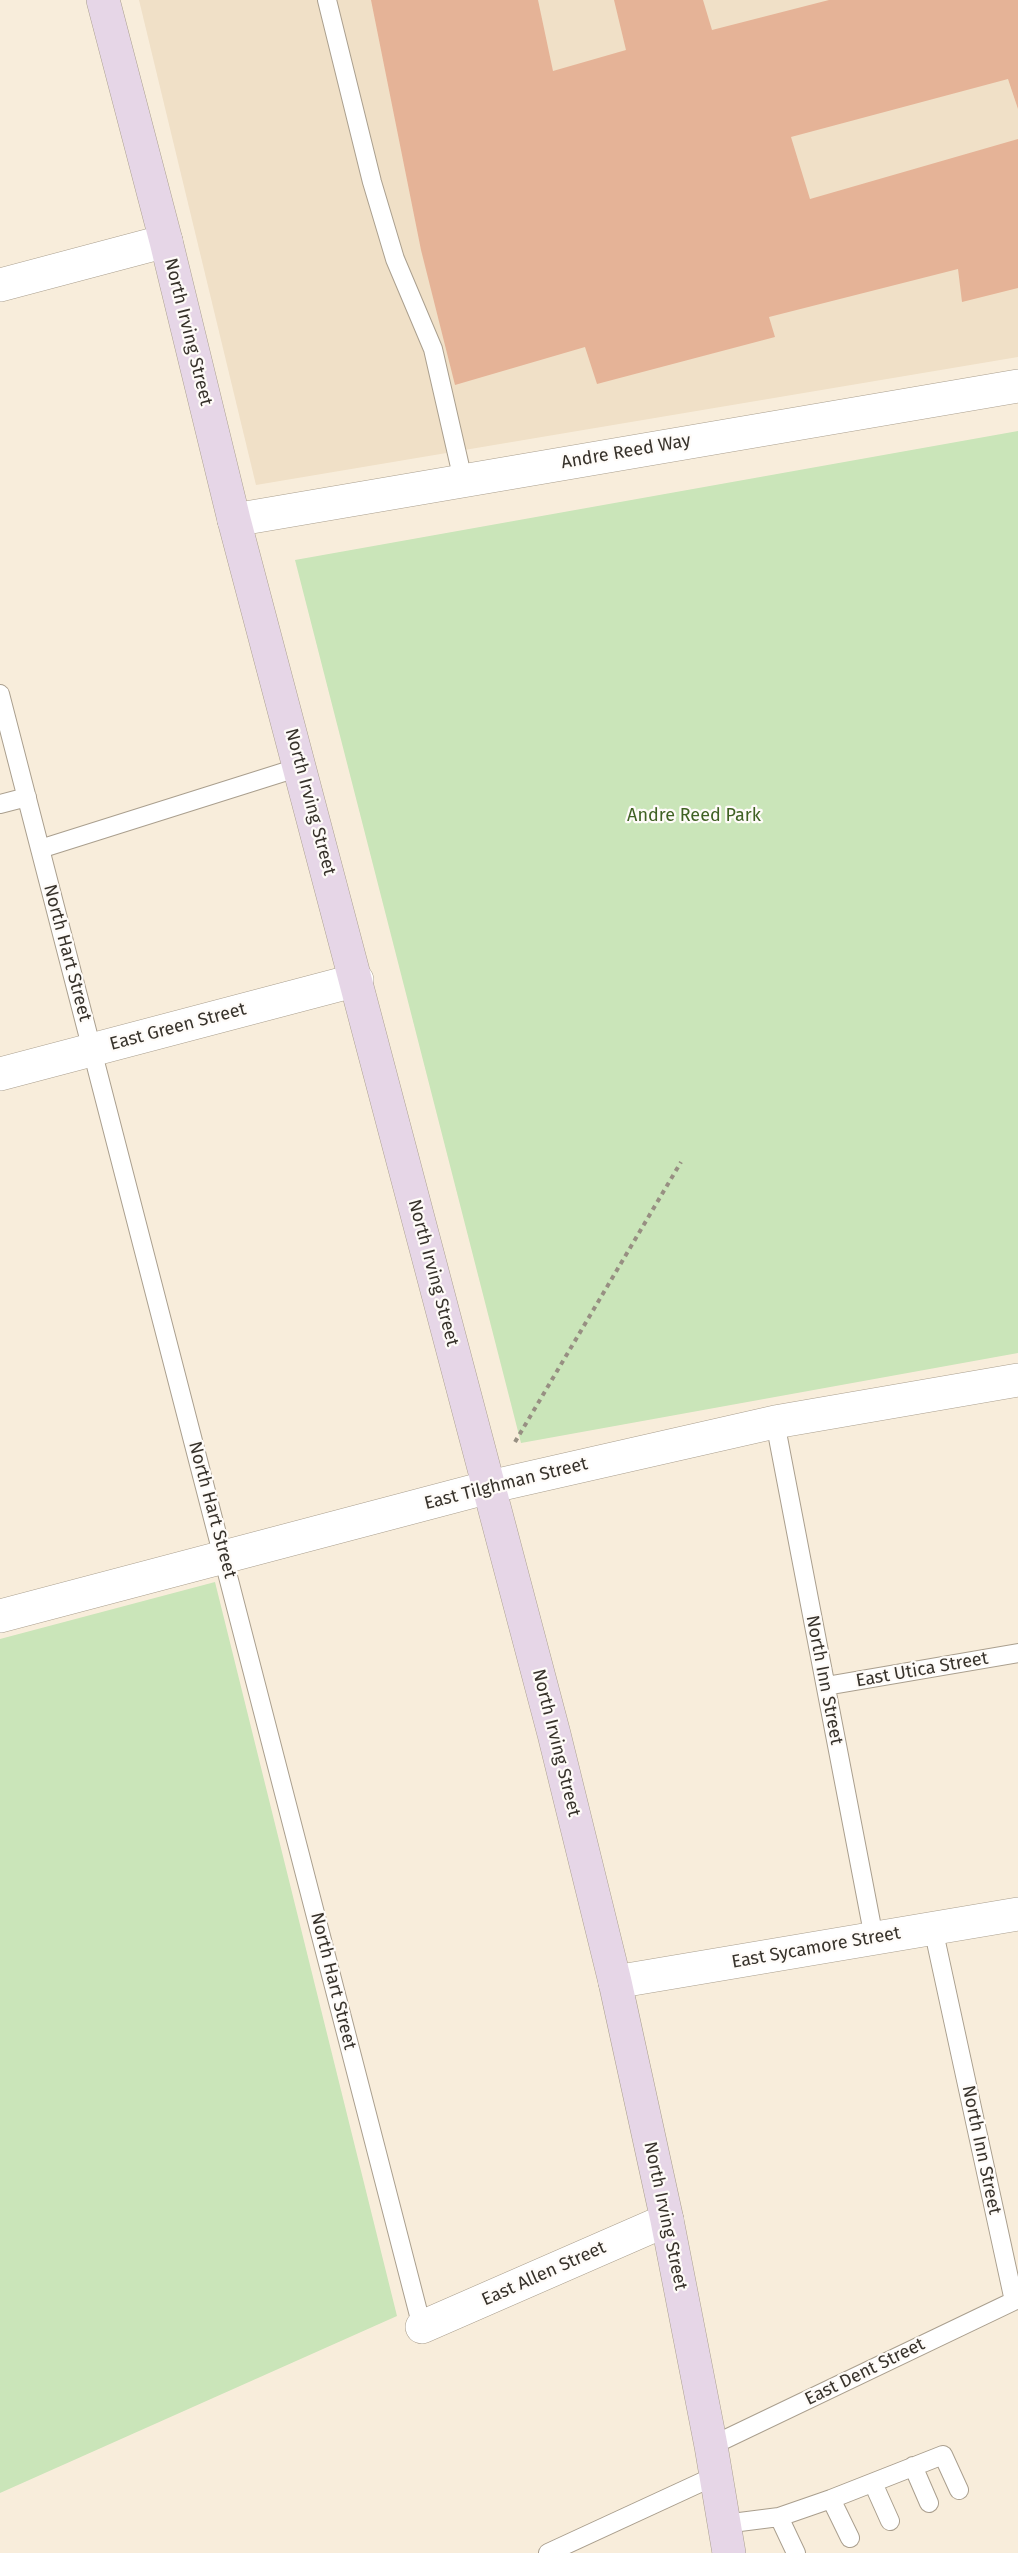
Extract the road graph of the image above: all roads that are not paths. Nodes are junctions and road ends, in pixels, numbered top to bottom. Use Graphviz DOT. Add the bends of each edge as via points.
graph roads {
  1 [pos="103,0"];
  2 [pos="327,0"];
  3 [pos="166,241"];
  4 [pos="0,285"];
  5 [pos="1018,386"];
  6 [pos="463,480"];
  7 [pos="234,520"];
  8 [pos="0,694"];
  9 [pos="300,767"];
  10 [pos="27,797"];
  11 [pos="0,804"];
  12 [pos="40,849"];
  13 [pos="357,980"];
  14 [pos="93,1050"];
  15 [pos="0,1074"];
  16 [pos="1018,1380"];
  17 [pos="775,1422"];
  18 [pos="489,1487"];
  19 [pos="225,1557"];
  20 [pos="0,1616"];
  21 [pos="1018,1653"];
  22 [pos="826,1686"];
  23 [pos="1018,1914"];
  24 [pos="933,1928"];
  25 [pos="874,1938"];
  26 [pos="615,1982"];
  27 [pos="667,2220"];
  28 [pos="1016,2300"];
  29 [pos="422,2327"];
  30 [pos="714,2461"];
  31 [pos="913,2466"];
  32 [pos="873,2483"];
  33 [pos="959,2490"];
  34 [pos="831,2499"];
  35 [pos="929,2503"];
  36 [pos="779,2517"];
  37 [pos="890,2521"];
  38 [pos="850,2538"];
  39 [pos="727,2539"];
  40 [pos="548,2553"];
  41 [pos="795,2553"];
  1 -- 3 [label="main road, North Irving Street"];
  2 -- 6 [label="lane" via="395,259 433,349"];
  3 -- 4 [label="street"];
  3 -- 7 [label="main road, North Irving Street"];
  5 -- 6 [label="street, Andre Reed Way"];
  6 -- 7 [label="street, Andre Reed Way"];
  7 -- 9 [label="main road, North Irving Street"];
  8 -- 10 [label="lane, North Hart Street"];
  9 -- 12 [label="lane"];
  9 -- 13 [label="main road, North Irving Street"];
  10 -- 11 [label="lane"];
  10 -- 12 [label="lane, North Hart Street"];
  12 -- 14 [label="lane, North Hart Street"];
  13 -- 14 [label="street, East Green Street"];
  13 -- 18 [label="main road, North Irving Street"];
  14 -- 15 [label="street, East Green Street"];
  14 -- 19 [label="lane, North Hart Street"];
  16 -- 17 [label="street, East Tilghman Street"];
  17 -- 18 [label="street, East Tilghman Street"];
  17 -- 22 [label="lane, North Inn Street"];
  18 -- 19 [label="street, East Tilghman Street"];
  18 -- 26 [label="main road, North Irving Street"];
  19 -- 20 [label="street, East Tilghman Street"];
  19 -- 29 [label="lane, North Hart Street"];
  21 -- 22 [label="lane, East Utica Street"];
  22 -- 25 [label="lane, North Inn Street"];
  23 -- 24 [label="street, East Sycamore Street"];
  24 -- 25 [label="street, East Sycamore Street"];
  24 -- 28 [label="lane, North Inn Street"];
  25 -- 26 [label="street, East Sycamore Street"];
  26 -- 27 [label="main road, North Irving Street"];
  27 -- 29 [label="street, East Allen Street"];
  27 -- 30 [label="main road, North Irving Street"];
  28 -- 30 [label="lane, East Dent Street"];
  30 -- 39 [label="main road, North Irving Street"];
  30 -- 40 [label="lane, East Dent Street"];
  31 -- 32 [label="lane"];
  31 -- 33 [label="lane" via="943,2455"];
  31 -- 35 [label="lane"];
  32 -- 34 [label="lane"];
  32 -- 37 [label="lane"];
  34 -- 36 [label="lane"];
  34 -- 38 [label="lane"];
  36 -- 39 [label="lane"];
  36 -- 41 [label="lane"];
}
